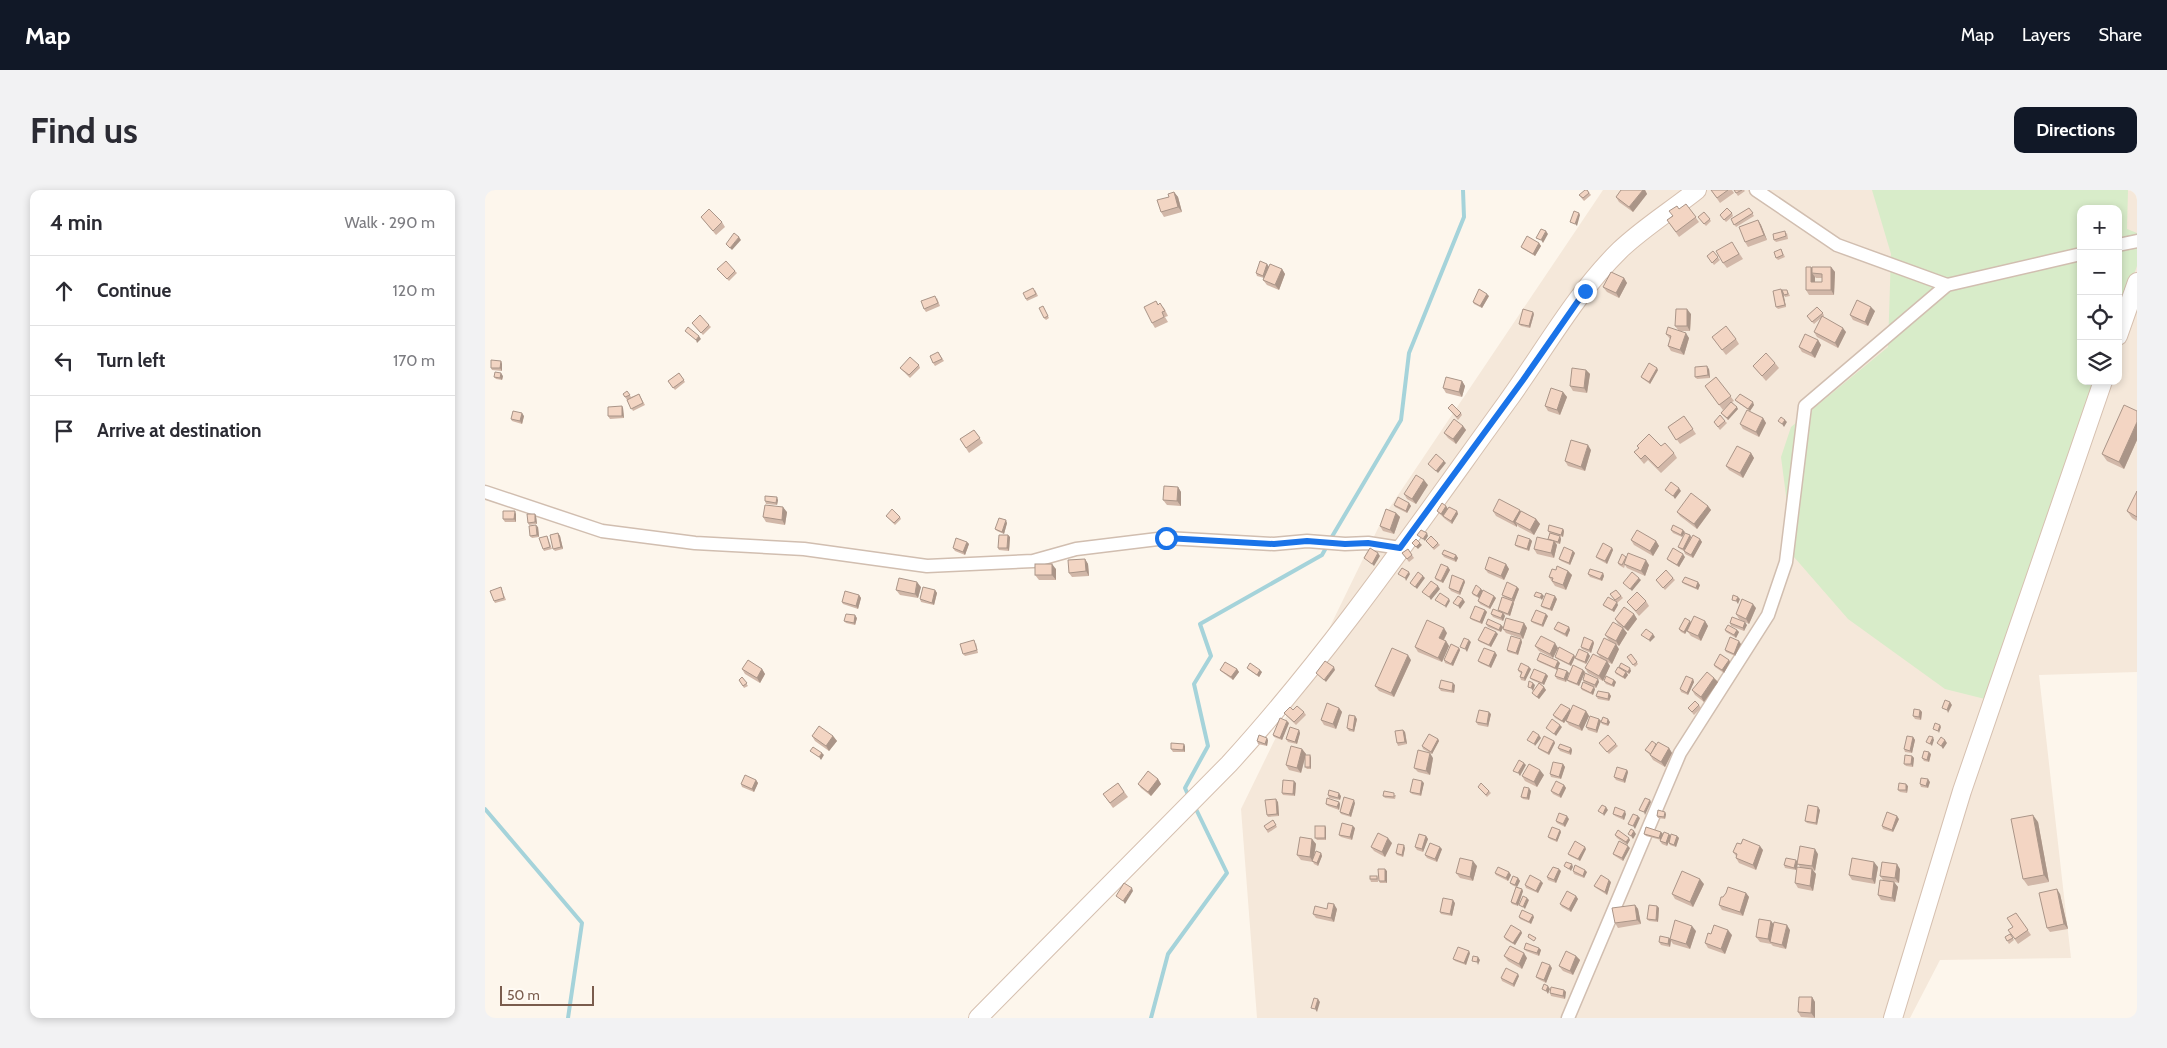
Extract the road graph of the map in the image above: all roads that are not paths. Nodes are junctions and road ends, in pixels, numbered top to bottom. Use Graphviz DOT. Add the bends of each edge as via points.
graph roads {
  1 [pos="1697,190"];
  2 [pos="1756,190"];
  3 [pos="2137,241"];
  4 [pos="2122,244"];
  5 [pos="2077,255"];
  6 [pos="2137,282"];
  7 [pos="1947,285"];
  8 [pos="2122,325"];
  9 [pos="2102,385"];
  10 [pos="485,492"];
  11 [pos="1400,548"];
  12 [pos="978,1018"];
  13 [pos="1568,1018"];
  14 [pos="1893,1018"];
  1 -- 11 [label="street" via="1620,250 1592,280"];
  2 -- 7 [label="street" via="1837,245"];
  3 -- 4 [label="street"];
  5 -- 7 [label="street"];
  6 -- 8 [label="street"];
  7 -- 13 [label="street" via="1805,406 1786,562 1768,615 1681,753"];
  9 -- 14 [label="street" via="1962,791"];
  10 -- 11 [label="street" via="601,531 695,543 804,549 927,566 1033,561 1076,549 1166,538 1274,544 1307,541 1368,543"];
  11 -- 12 [label="street" via="1333,639 1229,764"];
}
